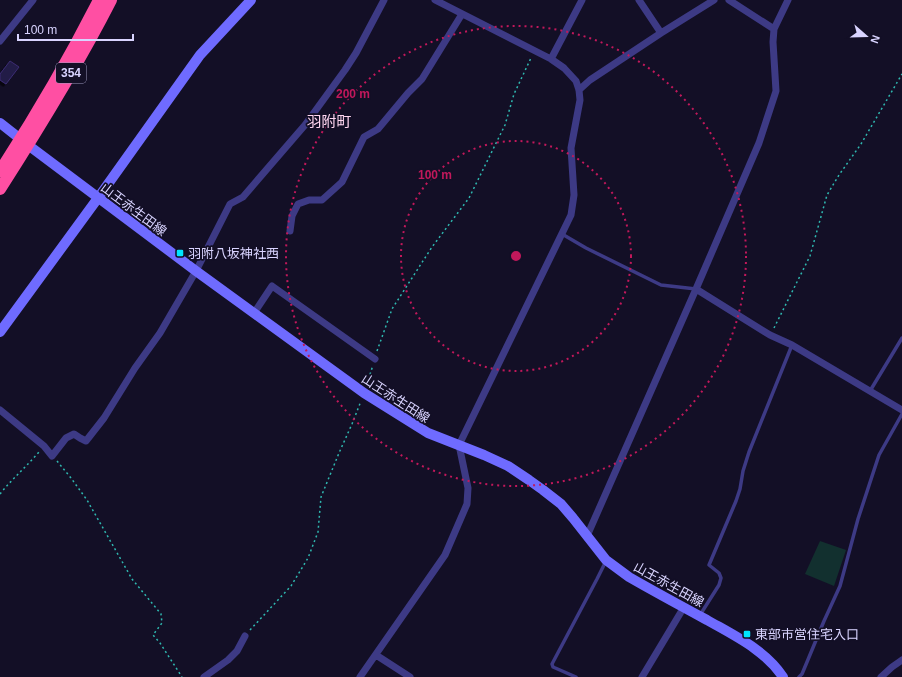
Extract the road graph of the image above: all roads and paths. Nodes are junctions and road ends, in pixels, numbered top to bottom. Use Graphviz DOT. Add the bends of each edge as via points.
graph roads {
  1 [pos="33,0"];
  2 [pos="100,0"];
  3 [pos="111,0"];
  4 [pos="251,0"];
  5 [pos="384,0"];
  6 [pos="434,0"];
  7 [pos="582,0"];
  8 [pos="639,0"];
  9 [pos="714,0"];
  10 [pos="729,0"];
  11 [pos="788,0"];
  12 [pos="738,3"];
  13 [pos="462,14"];
  14 [pos="774,29"];
  15 [pos="661,33"];
  16 [pos="0,41"];
  17 [pos="534,51"];
  18 [pos="551,59"];
  19 [pos="902,74"];
  20 [pos="579,90"];
  21 [pos="0,123"];
  22 [pos="24,142"];
  23 [pos="0,171"];
  24 [pos="0,189"];
  25 [pos="98,198"];
  26 [pos="290,231"];
  27 [pos="561,233"];
  28 [pos="196,271"];
  29 [pos="696,289"];
  30 [pos="254,313"];
  31 [pos="0,332"];
  32 [pos="770,335"];
  33 [pos="902,338"];
  34 [pos="792,345"];
  35 [pos="375,359"];
  36 [pos="870,391"];
  37 [pos="364,393"];
  38 [pos="0,410"];
  39 [pos="902,410"];
  40 [pos="902,414"];
  41 [pos="459,445"];
  42 [pos="44,446"];
  43 [pos="52,456"];
  44 [pos="0,494"];
  45 [pos="587,536"];
  46 [pos="606,560"];
  47 [pos="684,607"];
  48 [pos="699,616"];
  49 [pos="245,636"];
  50 [pos="376,655"];
  51 [pos="902,660"];
  52 [pos="182,677"];
  53 [pos="204,677"];
  54 [pos="360,677"];
  55 [pos="410,677"];
  56 [pos="576,677"];
  57 [pos="642,677"];
  58 [pos="783,677"];
  59 [pos="799,677"];
  60 [pos="880,677"];
  1 -- 16 [label="street"];
  2 -- 22 [label="highway, 354"];
  3 -- 22 [label="highway, 354" via="80,59"];
  4 -- 25 [label="main road" via="200,56"];
  5 -- 28 [label="street" via="352,59 305,125 243,196 230,204"];
  6 -- 13 [label="street"];
  7 -- 18 [label="street"];
  8 -- 15 [label="street"];
  9 -- 15 [label="street"];
  10 -- 12 [label="street"];
  11 -- 14 [label="street"];
  12 -- 14 [label="street"];
  13 -- 17 [label="street"];
  13 -- 26 [label="street" via="422,79 378,129 364,137 342,182 322,200 309,200 298,204 292,216"];
  14 -- 29 [label="street" via="776,91 759,143"];
  15 -- 20 [label="street"];
  17 -- 18 [label="street"];
  17 -- 35 [label="path" via="514,94 505,125 469,198 432,247 392,309"];
  18 -- 20 [label="street" via="576,81"];
  19 -- 32 [label="path" via="827,196 810,256"];
  20 -- 27 [label="street" via="580,100 571,148 574,196 571,215"];
  21 -- 22 [label="main road, 山王赤生田線"];
  22 -- 23 [label="highway, 354"];
  22 -- 24 [label="highway, 354"];
  22 -- 25 [label="main road, 山王赤生田線"];
  25 -- 28 [label="main road, 山王赤生田線"];
  25 -- 31 [label="main road"];
  27 -- 29 [label="lane" via="661,285"];
  27 -- 41 [label="street"];
  28 -- 30 [label="main road, 山王赤生田線"];
  28 -- 43 [label="street" via="160,333 91,436 86,441 74,434 66,438"];
  29 -- 32 [label="street"];
  29 -- 45 [label="street"];
  30 -- 35 [label="street" via="272,286"];
  30 -- 37 [label="main road, 山王赤生田線"];
  32 -- 34 [label="street"];
  33 -- 36 [label="lane"];
  34 -- 36 [label="street"];
  34 -- 48 [label="lane" via="749,452 736,501 709,565 722,578"];
  35 -- 37 [label="path"];
  36 -- 39 [label="street"];
  37 -- 41 [label="main road, 山王赤生田線" via="428,433"];
  37 -- 49 [label="path" via="321,497 318,532 308,558 291,586"];
  38 -- 42 [label="street"];
  40 -- 59 [label="lane" via="879,455 840,586"];
  41 -- 45 [label="main road, 山王赤生田線" via="508,466 529,480 561,504"];
  41 -- 50 [label="street" via="468,488 467,504 445,555"];
  42 -- 43 [label="street"];
  42 -- 44 [label="path"];
  43 -- 52 [label="path" via="87,500 132,579 161,614 162,623 153,635"];
  45 -- 46 [label="main road, 山王赤生田線"];
  46 -- 47 [label="main road, 山王赤生田線" via="629,577"];
  46 -- 56 [label="lane" via="552,664 553,667"];
  47 -- 48 [label="main road, 山王赤生田線"];
  47 -- 57 [label="street"];
  48 -- 58 [label="main road, 山王赤生田線" via="743,640 767,658"];
  49 -- 53 [label="street" via="237,651"];
  50 -- 54 [label="street"];
  50 -- 55 [label="street"];
  51 -- 60 [label="street"];
}
